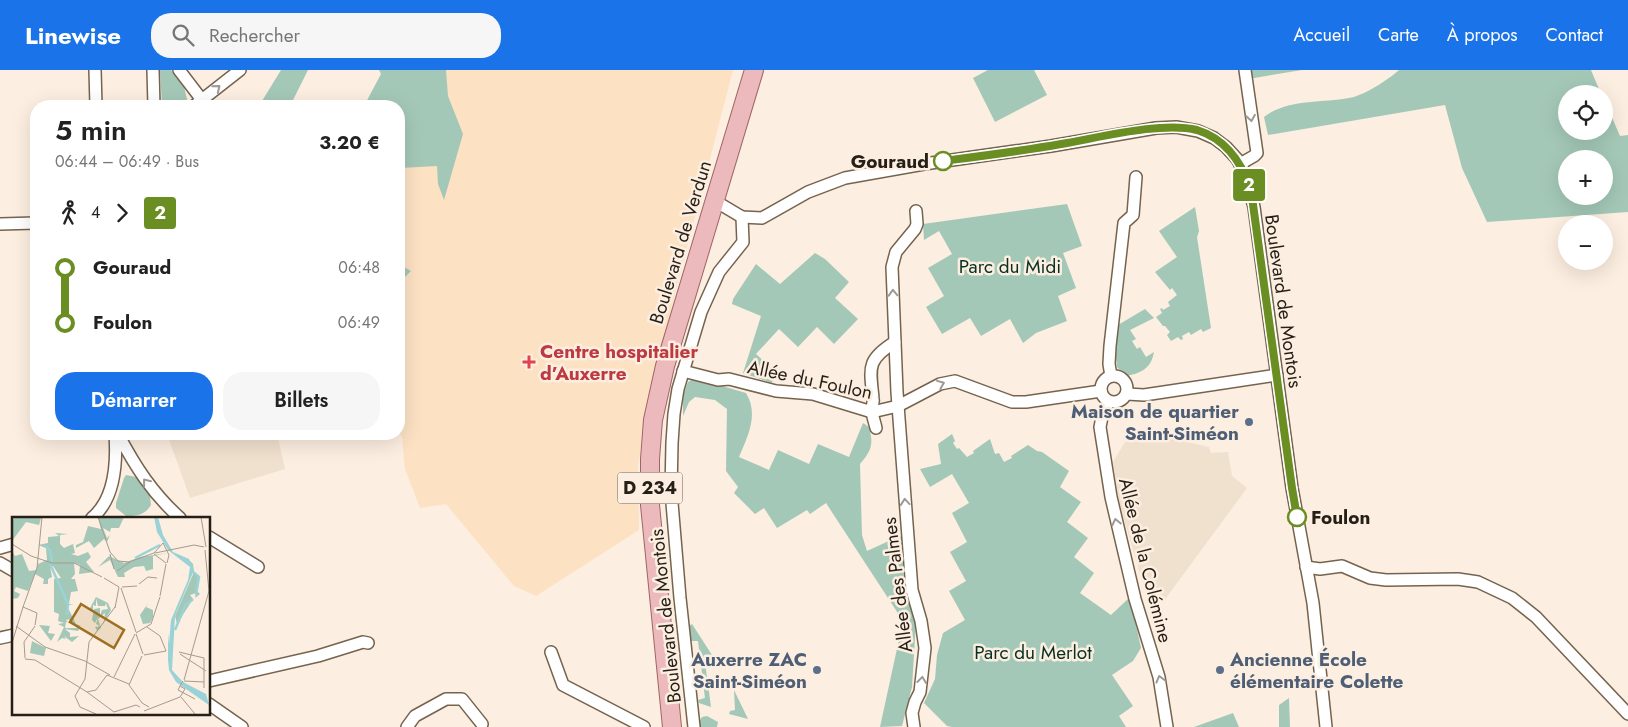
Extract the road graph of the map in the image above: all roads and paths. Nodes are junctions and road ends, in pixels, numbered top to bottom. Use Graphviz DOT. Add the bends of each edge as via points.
graph roads {
  1 [pos="95,70"];
  2 [pos="153,70"];
  3 [pos="178,70"];
  4 [pos="240,70"];
  5 [pos="754,70"];
  6 [pos="1245,70"];
  7 [pos="96,100"];
  8 [pos="154,100"];
  9 [pos="196,100"];
  10 [pos="202,100"];
  11 [pos="1240,164"];
  12 [pos="1136,177"];
  13 [pos="715,201"];
  14 [pos="916,211"];
  15 [pos="742,217"];
  16 [pos="30,223"];
  17 [pos="0,224"];
  18 [pos="895,342"];
  19 [pos="683,370"];
  20 [pos="1276,375"];
  21 [pos="1111,376"];
  22 [pos="1101,391"];
  23 [pos="1127,394"];
  24 [pos="1109,402"];
  25 [pos="898,406"];
  26 [pos="872,412"];
  27 [pos="876,428"];
  28 [pos="116,440"];
  29 [pos="120,440"];
  30 [pos="93,517"];
  31 [pos="177,517"];
  32 [pos="210,538"];
  33 [pos="0,563"];
  34 [pos="1306,566"];
  35 [pos="258,568"];
  36 [pos="12,570"];
  37 [pos="368,643"];
  38 [pos="551,652"];
  39 [pos="210,681"];
  40 [pos="210,705"];
  41 [pos="1628,714"];
  42 [pos="482,724"];
  43 [pos="242,727"];
  44 [pos="407,727"];
  45 [pos="644,727"];
  46 [pos="672,727"];
  47 [pos="694,727"];
  48 [pos="914,727"];
  49 [pos="1167,727"];
  50 [pos="1326,727"];
  1 -- 7 [label="street"];
  2 -- 8 [label="street"];
  3 -- 9 [label="street"];
  10 -- 4 [label="street, one-way"];
  5 -- 13 [label="main road, Boulevard de Verdun / D 234"];
  6 -- 11 [label="street, one-way" via="1257,153"];
  11 -- 15 [label="street, Boulevard de Montois" via="1226,147 1198,131 1156,128 864,174 808,192 762,218"];
  11 -- 20 [label="street, Boulevard de Montois" via="1254,207"];
  12 -- 21 [label="street" via="1133,215 1124,223 1110,346"];
  13 -- 15 [label="street"];
  13 -- 46 [label="main road, Boulevard de Verdun / D 234" via="663,373 653,420 651,524"];
  18 -- 14 [label="street, Allée des Palmes, one-way" via="893,258 915,229"];
  15 -- 19 [label="street, Boulevard de Montois" via="743,242 708,292"];
  16 -- 17 [label="street"];
  18 -- 25 [label="street, Allée des Palmes"];
  18 -- 26 [label="street" via="873,360 870,372 874,401"];
  19 -- 26 [label="street, Allée du Foulon" via="776,391 829,397"];
  19 -- 47 [label="street, Boulevard de Montois" via="674,414 670,478"];
  20 -- 23 [label="street" via="1144,395"];
  20 -- 34 [label="street, Boulevard de Montois"];
  21 -- 22 [label="street" via="1102,384"];
  21 -- 23 [label="street" via="1123,379"];
  22 -- 24 [label="street"];
  25 -- 22 [label="street, Allée du Foulon, one-way" via="940,384 955,380 1012,402"];
  23 -- 24 [label="street" via="1121,401"];
  49 -- 24 [label="street, Allée de la Colémine, one-way" via="1161,684 1137,606 1110,497 1100,426"];
  25 -- 26 [label="street, Allée du Foulon"];
  48 -- 25 [label="street, Allée des Palmes, one-way" via="912,713 920,692 925,648 912,590"];
  26 -- 27 [label="street"];
  28 -- 30 [label="street" via="108,497"];
  31 -- 29 [label="street, one-way" via="158,497"];
  32 -- 35 [label="street"];
  33 -- 36 [label="street"];
  34 -- 41 [label="street" via="1320,569 1342,566 1370,578 1386,580 1458,579 1478,582 1497,590 1536,617"];
  34 -- 50 [label="street, Boulevard de Montois"];
  37 -- 39 [label="street"];
  38 -- 45 [label="street" via="563,685"];
  40 -- 43 [label="street"];
  42 -- 44 [label="street" via="462,699 446,699 415,716"];
}
